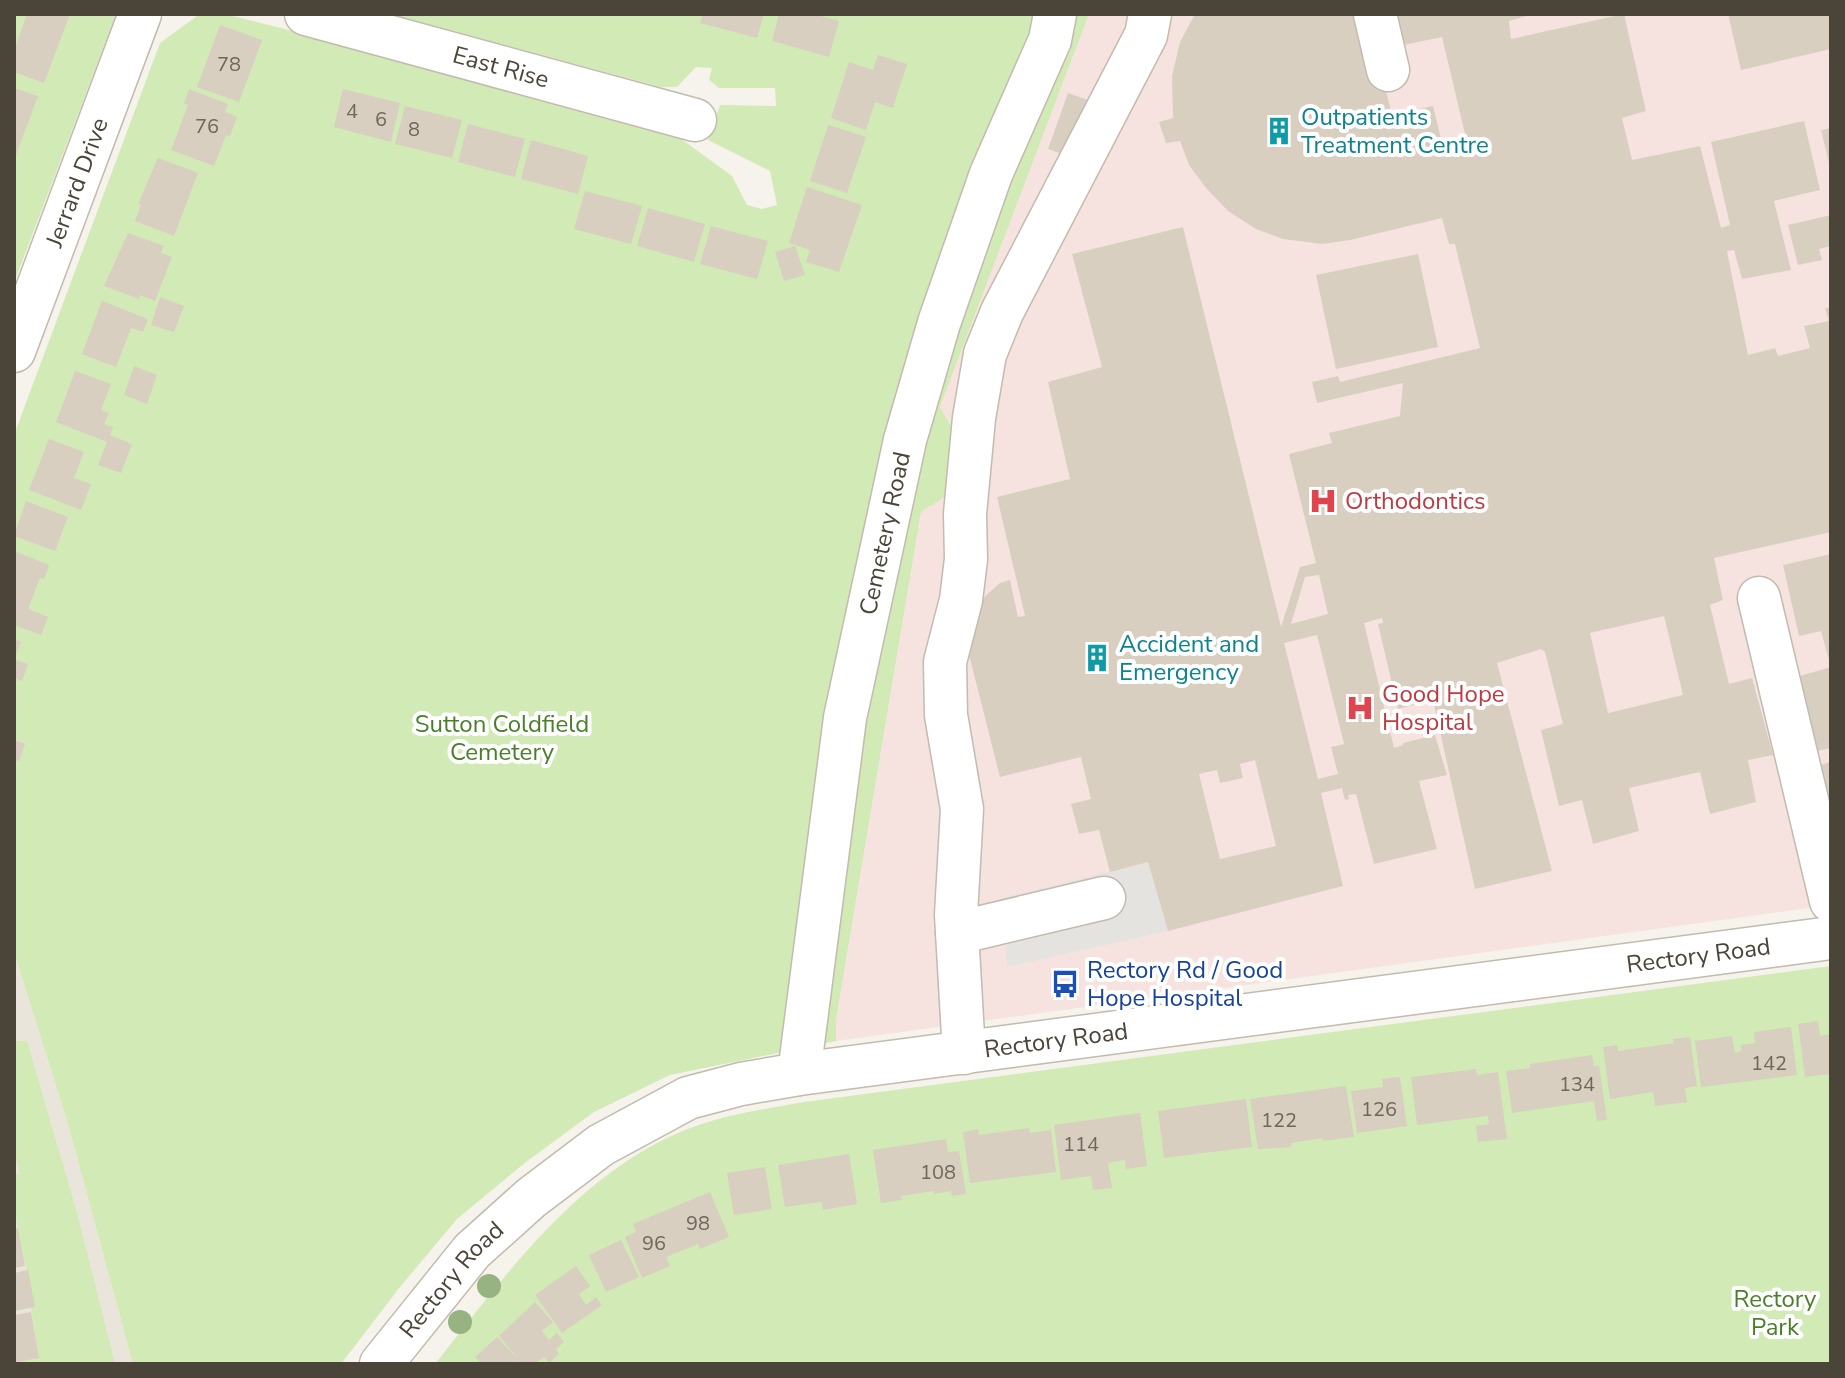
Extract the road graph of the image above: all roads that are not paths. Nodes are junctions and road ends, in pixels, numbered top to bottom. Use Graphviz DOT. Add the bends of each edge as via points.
graph roads {
  1 [pos="140,14"];
  2 [pos="306,14"];
  3 [pos="1055,14"];
  4 [pos="1150,14"];
  5 [pos="1375,14"];
  6 [pos="1388,70"];
  7 [pos="695,120"];
  8 [pos="14,351"];
  9 [pos="1759,598"];
  10 [pos="1104,898"];
  11 [pos="1831,901"];
  12 [pos="957,933"];
  13 [pos="1831,938"];
  14 [pos="964,1053"];
  15 [pos="799,1074"];
  16 [pos="381,1364"];
  1 -- 8 [label="street, Jerrard Drive"];
  2 -- 7 [label="street, East Rise"];
  3 -- 15 [label="street, Cemetery Road" via="1050,40 986,189 905,440 845,718"];
  4 -- 12 [label="street" via="1146,35 985,354 971,450 961,600 945,662 946,715 962,809"];
  5 -- 6 [label="street"];
  9 -- 11 [label="street"];
  10 -- 12 [label="street"];
  12 -- 14 [label="street"];
  13 -- 14 [label="street, Rectory Road"];
  14 -- 15 [label="street, Rectory Road"];
  15 -- 16 [label="street, Rectory Road" via="688,1098 601,1145 472,1251"];
}
